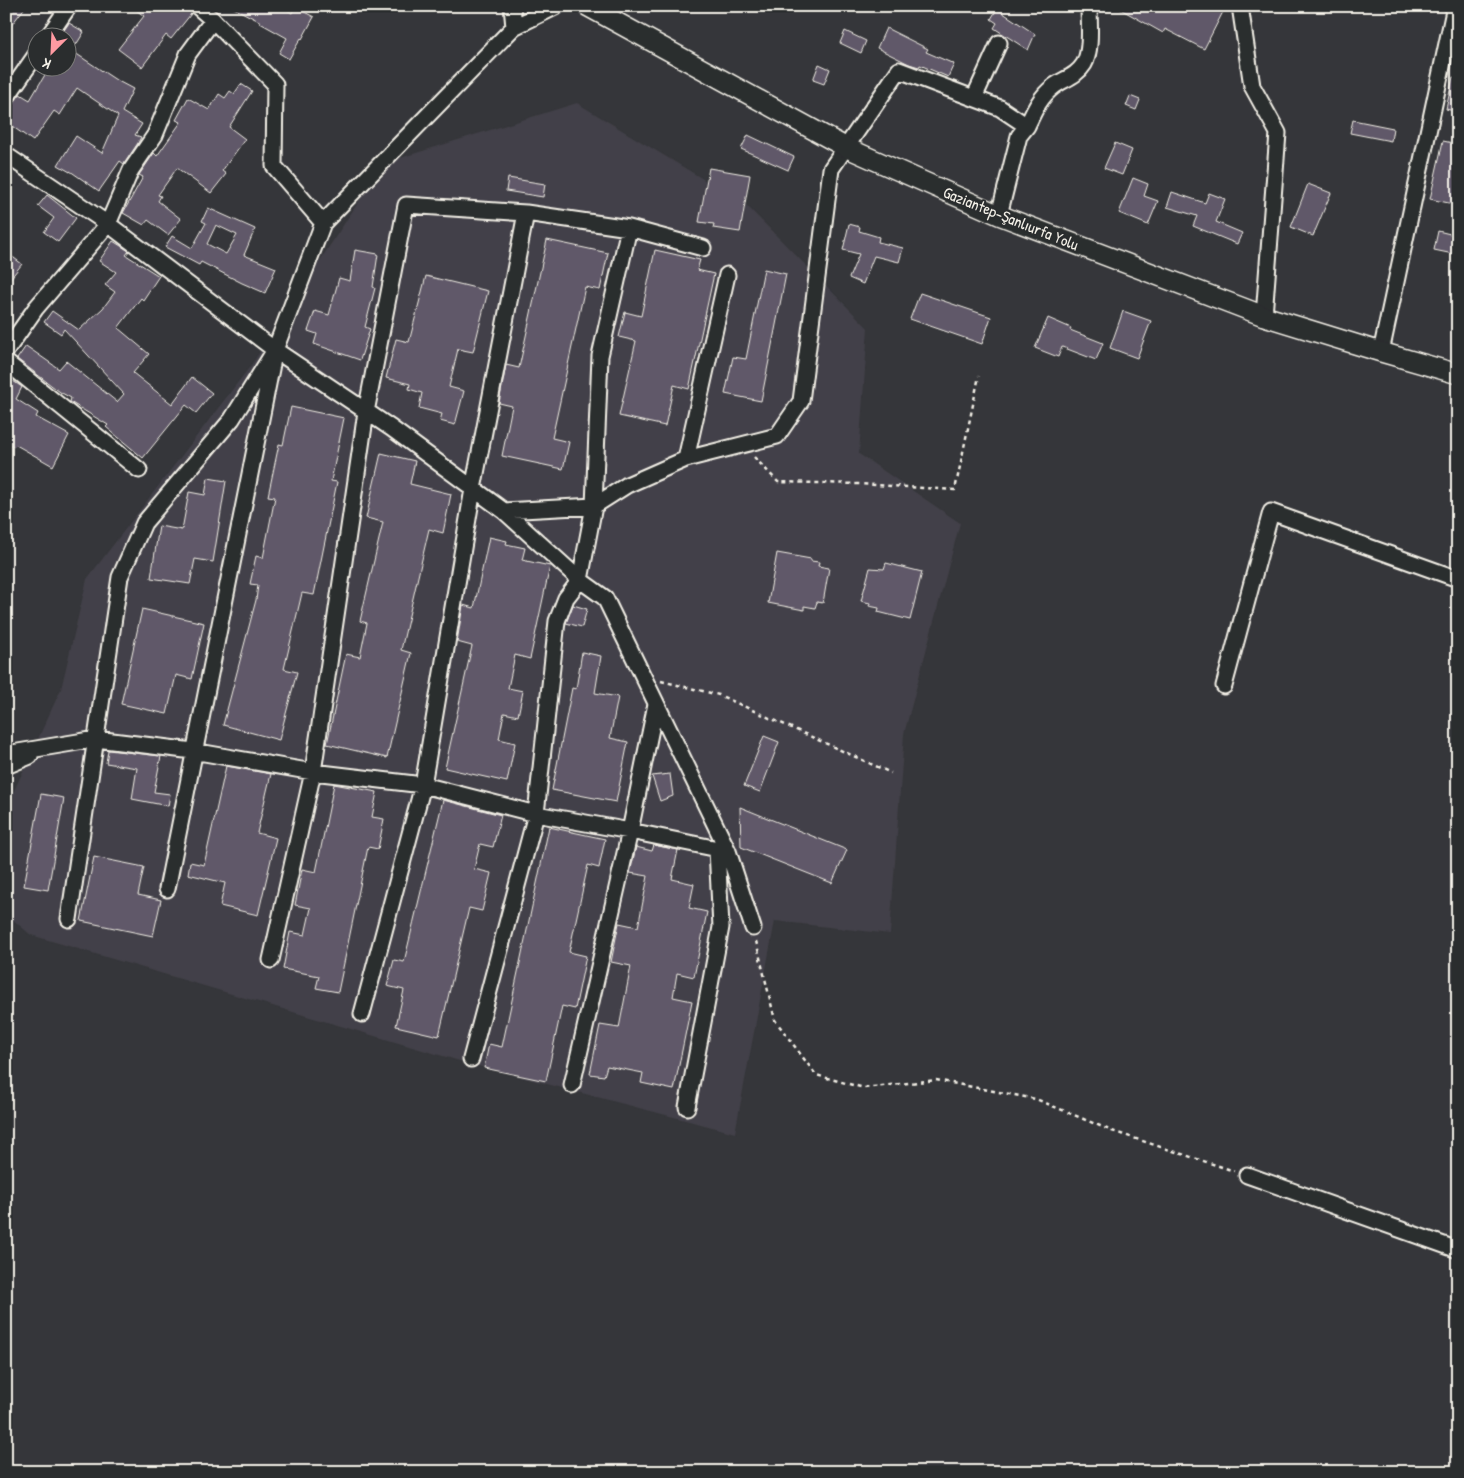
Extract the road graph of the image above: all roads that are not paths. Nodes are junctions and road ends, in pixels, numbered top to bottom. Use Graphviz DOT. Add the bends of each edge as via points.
graph roads {
  1 [pos="69,6"];
  2 [pos="197,6"];
  3 [pos="512,6"];
  4 [pos="557,6"];
  5 [pos="587,6"];
  6 [pos="1089,6"];
  7 [pos="1240,6"];
  8 [pos="1455,6"];
  9 [pos="213,20"];
  10 [pos="514,27"];
  11 [pos="54,28"];
  12 [pos="999,43"];
  13 [pos="28,66"];
  14 [pos="6,98"];
  15 [pos="974,98"];
  16 [pos="1027,126"];
  17 [pos="845,147"];
  18 [pos="6,155"];
  19 [pos="526,212"];
  20 [pos="999,215"];
  21 [pos="323,223"];
  22 [pos="108,224"];
  23 [pos="629,228"];
  24 [pos="703,248"];
  25 [pos="727,276"];
  26 [pos="1264,316"];
  27 [pos="275,350"];
  28 [pos="6,351"];
  29 [pos="1381,352"];
  30 [pos="6,362"];
  31 [pos="1458,374"];
  32 [pos="366,412"];
  33 [pos="686,459"];
  34 [pos="138,470"];
  35 [pos="473,489"];
  36 [pos="594,506"];
  37 [pos="504,511"];
  38 [pos="1458,579"];
  39 [pos="580,580"];
  40 [pos="1224,686"];
  41 [pos="656,704"];
  42 [pos="96,739"];
  43 [pos="51,747"];
  44 [pos="193,751"];
  45 [pos="6,754"];
  46 [pos="6,766"];
  47 [pos="313,772"];
  48 [pos="423,784"];
  49 [pos="536,814"];
  50 [pos="630,831"];
  51 [pos="723,850"];
  52 [pos="166,890"];
  53 [pos="69,919"];
  54 [pos="754,928"];
  55 [pos="271,960"];
  56 [pos="362,1014"];
  57 [pos="471,1059"];
  58 [pos="572,1085"];
  59 [pos="687,1107"];
  60 [pos="1247,1175"];
  61 [pos="1458,1250"];
  1 -- 11 [label="street"];
  2 -- 9 [label="street"];
  3 -- 10 [label="street"];
  4 -- 10 [label="street"];
  5 -- 17 [label="main road, Gaziantep-Şanlıurfa Yolu"];
  6 -- 16 [label="street" via="1089,44 1084,64 1071,78 1053,87 1038,103"];
  7 -- 26 [label="street" via="1252,86 1278,133"];
  8 -- 29 [label="street"];
  9 -- 21 [label="street" via="275,84 274,166"];
  9 -- 22 [label="street" via="188,54 155,135 131,170"];
  10 -- 21 [label="street"];
  12 -- 15 [label="street"];
  13 -- 14 [label="street"];
  15 -- 16 [label="street" via="1000,108"];
  15 -- 17 [label="street" via="899,70"];
  16 -- 20 [label="street" via="1020,136"];
  17 -- 20 [label="main road, Gaziantep-Şanlıurfa Yolu"];
  17 -- 33 [label="street" via="831,169 801,401 777,436"];
  18 -- 22 [label="street"];
  19 -- 23 [label="street"];
  19 -- 32 [label="street" via="406,205"];
  19 -- 35 [label="street"];
  20 -- 26 [label="main road, Gaziantep-Şanlıurfa Yolu"];
  21 -- 27 [label="street"];
  22 -- 27 [label="street"];
  22 -- 28 [label="street" via="36,308"];
  23 -- 24 [label="street"];
  23 -- 36 [label="street" via="600,356"];
  25 -- 33 [label="street"];
  26 -- 29 [label="main road, Gaziantep-Şanlıurfa Yolu"];
  27 -- 32 [label="street"];
  27 -- 42 [label="street" via="232,419 144,523 120,577"];
  27 -- 44 [label="street"];
  29 -- 31 [label="main road, Gaziantep-Şanlıurfa Yolu"];
  30 -- 34 [label="street"];
  32 -- 35 [label="street"];
  32 -- 47 [label="street"];
  33 -- 36 [label="street" via="627,485"];
  35 -- 37 [label="street"];
  35 -- 48 [label="street"];
  36 -- 37 [label="street"];
  36 -- 39 [label="street"];
  37 -- 39 [label="street"];
  38 -- 40 [label="street" via="1271,512"];
  39 -- 41 [label="street" via="605,598"];
  39 -- 49 [label="street" via="566,598 556,621"];
  41 -- 50 [label="street"];
  41 -- 51 [label="street"];
  42 -- 43 [label="street"];
  42 -- 44 [label="street"];
  42 -- 53 [label="street"];
  43 -- 45 [label="street"];
  43 -- 46 [label="street"];
  44 -- 47 [label="street"];
  44 -- 52 [label="street"];
  47 -- 48 [label="street"];
  47 -- 55 [label="street"];
  48 -- 49 [label="street"];
  48 -- 56 [label="street"];
  49 -- 50 [label="street"];
  49 -- 57 [label="street"];
  50 -- 51 [label="street"];
  50 -- 58 [label="street"];
  51 -- 54 [label="street"];
  51 -- 59 [label="street" via="721,927"];
  60 -- 61 [label="street"];
}
